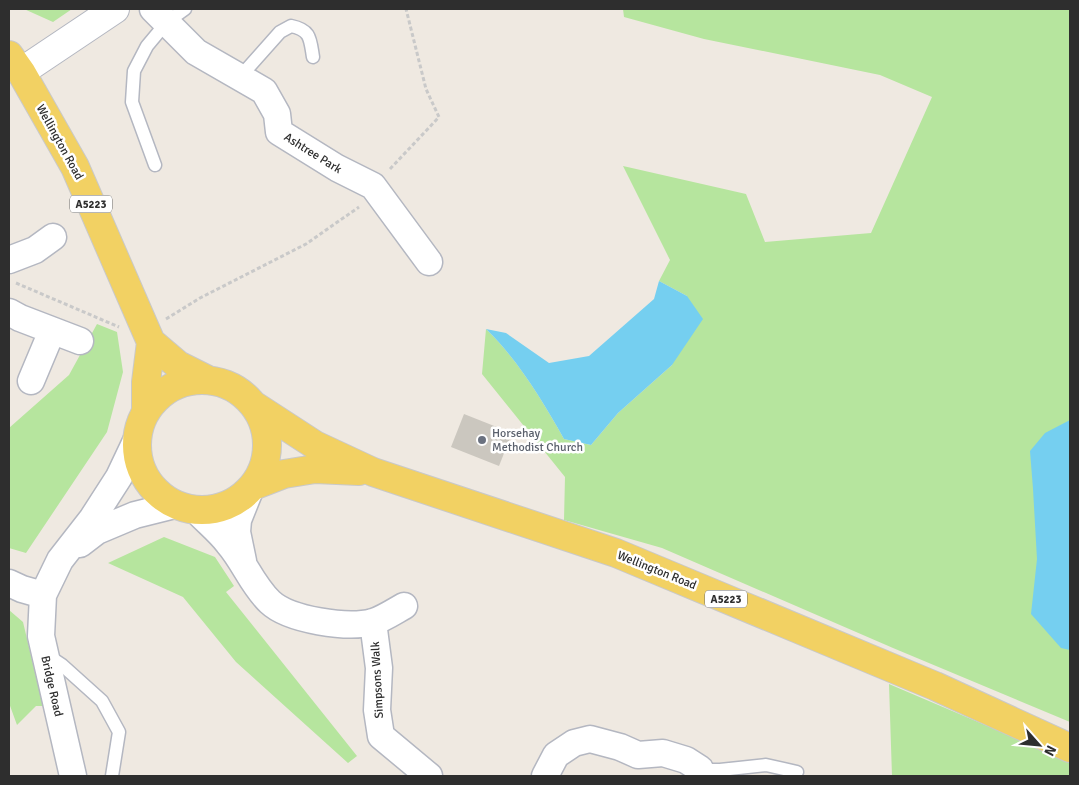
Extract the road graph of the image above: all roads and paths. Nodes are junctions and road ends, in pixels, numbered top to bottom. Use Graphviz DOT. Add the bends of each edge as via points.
graph roads {
  1 [pos="115,9"];
  2 [pos="406,9"];
  3 [pos="168,13"];
  4 [pos="313,57"];
  5 [pos="15,64"];
  6 [pos="240,77"];
  7 [pos="426,89"];
  8 [pos="155,165"];
  9 [pos="53,237"];
  10 [pos="306,244"];
  11 [pos="9,260"];
  12 [pos="429,262"];
  13 [pos="9,280"];
  14 [pos="9,312"];
  15 [pos="52,331"];
  16 [pos="147,332"];
  17 [pos="80,341"];
  18 [pos="208,380"];
  19 [pos="31,382"];
  20 [pos="255,406"];
  21 [pos="146,411"];
  22 [pos="137,439"];
  23 [pos="374,472"];
  24 [pos="252,488"];
  25 [pos="185,508"];
  26 [pos="60,560"];
  27 [pos="243,564"];
  28 [pos="9,583"];
  29 [pos="43,595"];
  30 [pos="404,606"];
  31 [pos="373,622"];
  32 [pos="45,653"];
  33 [pos="1070,748"];
  34 [pos="797,772"];
  35 [pos="700,773"];
  36 [pos="73,776"];
  37 [pos="112,776"];
  38 [pos="429,776"];
  39 [pos="545,776"];
  1 -- 5 [label="street"];
  2 -- 7 [label="path"];
  3 -- 6 [label="street, Ashtree Park" via="196,52"];
  3 -- 8 [label="lane" via="134,71 132,102"];
  4 -- 6 [label="lane" via="310,36 301,28 291,26 280,32"];
  5 -- 16 [label="main road, Wellington Road / A5223" via="75,166"];
  6 -- 12 [label="street, Ashtree Park" via="264,91 277,114 280,132 336,168 373,186"];
  9 -- 11 [label="street" via="35,250"];
  10 -- 16 [label="path" via="200,298"];
  13 -- 16 [label="path" via="118,327"];
  14 -- 15 [label="street"];
  15 -- 17 [label="street"];
  15 -- 19 [label="street"];
  16 -- 18 [label="main road, Wellington Road / A5223" via="178,365"];
  16 -- 21 [label="main road"];
  18 -- 20 [label="main road" via="226,384"];
  18 -- 21 [label="main road" via="173,386"];
  20 -- 23 [label="main road, Wellington Road / A5223" via="315,446"];
  20 -- 24 [label="main road" via="265,425 268,446 264,467"];
  21 -- 22 [label="main road"];
  22 -- 25 [label="main road" via="138,460 146,478 158,494"];
  22 -- 26 [label="street, Bridge Road" via="92,519"];
  23 -- 24 [label="main road, Wellington Road / A5223" via="315,469 284,474"];
  23 -- 33 [label="main road, Wellington Road / A5223" via="616,553 935,686"];
  24 -- 25 [label="main road" via="234,502 215,509"];
  24 -- 27 [label="street" via="238,520"];
  25 -- 26 [label="street, Bridge Road" via="136,515 97,531"];
  25 -- 27 [label="street" via="229,543"];
  26 -- 29 [label="street, Bridge Road"];
  27 -- 31 [label="street" via="271,603 288,614 348,624"];
  28 -- 29 [label="street"];
  29 -- 32 [label="street, Bridge Road" via="41,636"];
  30 -- 31 [label="street"];
  31 -- 38 [label="street, Simpsons Walk" via="379,668 377,710 381,736"];
  32 -- 36 [label="street, Bridge Road"];
  32 -- 37 [label="lane" via="102,701 115,724 119,732"];
  34 -- 35 [label="lane" via="766,765"];
  35 -- 39 [label="street" via="686,760 662,753 638,755 590,739 574,743 556,755"];
}
